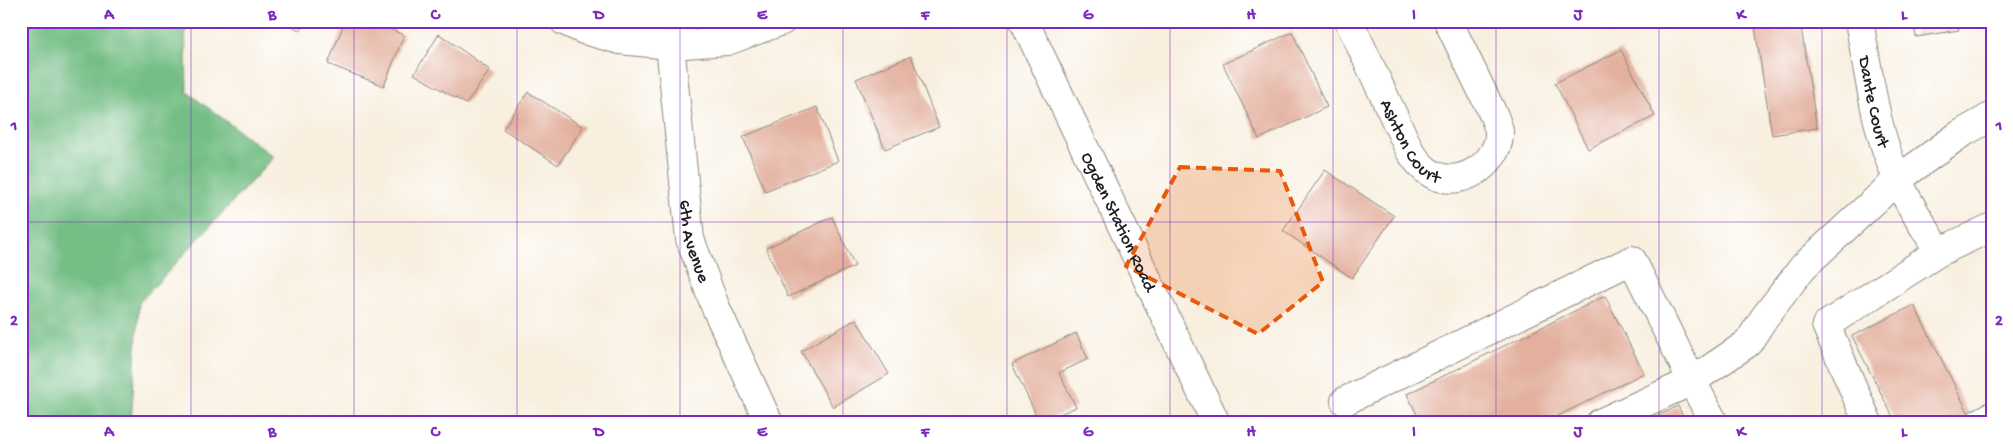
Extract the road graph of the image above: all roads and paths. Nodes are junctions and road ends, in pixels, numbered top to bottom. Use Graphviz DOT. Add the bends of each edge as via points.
graph roads {
  1 [pos="564,21"];
  2 [pos="782,21"];
  3 [pos="1024,21"];
  4 [pos="1349,21"];
  5 [pos="1448,21"];
  6 [pos="1859,21"];
  7 [pos="670,45"];
  8 [pos="1992,116"];
  9 [pos="1897,180"];
  10 [pos="1992,227"];
  11 [pos="1939,252"];
  12 [pos="1692,380"];
  13 [pos="1345,401"];
  14 [pos="1992,416"];
  15 [pos="769,423"];
  16 [pos="1216,423"];
  17 [pos="1600,423"];
  18 [pos="1714,423"];
  19 [pos="1868,423"];
  20 [pos="1979,423"];
  1 -- 7 [label="street" via="620,40"];
  2 -- 7 [label="street" via="727,41"];
  3 -- 16 [label="street, Ogden Station Road"];
  4 -- 5 [label="street, Ashton Court" via="1410,151 1427,171 1449,180 1479,170 1497,146 1499,131"];
  6 -- 9 [label="street, Dante Court" via="1877,118"];
  7 -- 15 [label="street, 6th Avenue" via="690,239 715,306"];
  8 -- 9 [label="street" via="1959,135"];
  9 -- 11 [label="street, Dante Court"];
  9 -- 12 [label="street" via="1803,267 1748,344"];
  10 -- 11 [label="street"];
  11 -- 19 [label="street" via="1826,325"];
  12 -- 13 [label="street" via="1632,260"];
  12 -- 17 [label="street"];
  12 -- 18 [label="street"];
  14 -- 20 [label="street"];
}
